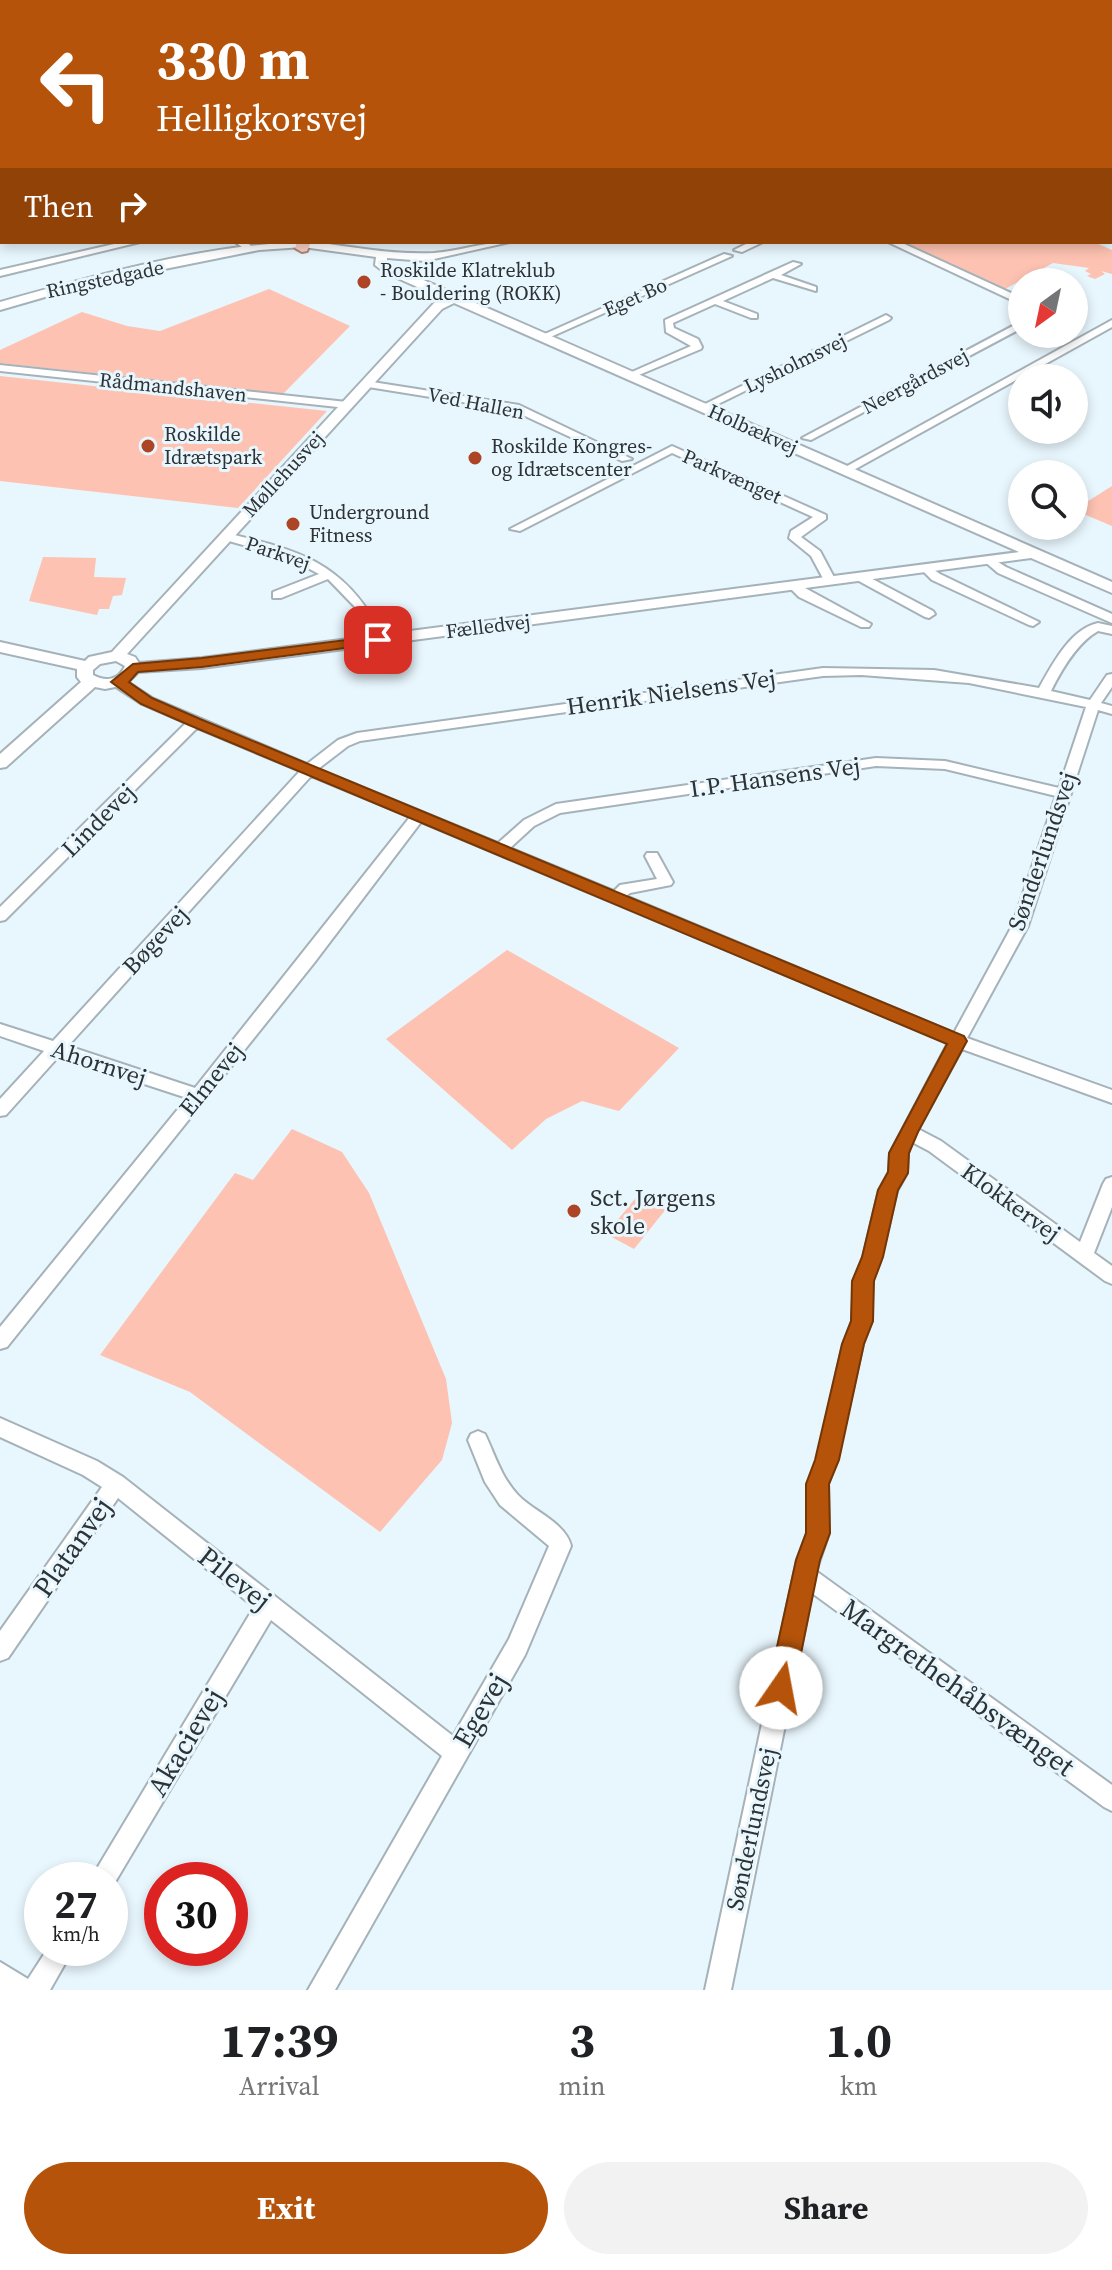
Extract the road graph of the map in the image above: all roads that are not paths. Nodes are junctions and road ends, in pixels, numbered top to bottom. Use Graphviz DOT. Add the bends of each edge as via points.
graph roads {
  1 [pos="113,244"];
  2 [pos="494,244"];
  3 [pos="753,244"];
  4 [pos="897,244"];
  5 [pos="244,245"];
  6 [pos="303,245"];
  7 [pos="739,250"];
  8 [pos="727,256"];
  9 [pos="211,257"];
  10 [pos="387,257"];
  11 [pos="0,258"];
  12 [pos="796,264"];
  13 [pos="14,269"];
  14 [pos="0,273"];
  15 [pos="773,275"];
  16 [pos="813,289"];
  17 [pos="1008,295"];
  18 [pos="455,298"];
  19 [pos="715,301"];
  20 [pos="0,306"];
  21 [pos="754,316"];
  22 [pos="886,318"];
  23 [pos="1112,323"];
  24 [pos="1008,331"];
  25 [pos="1088,332"];
  26 [pos="543,337"];
  27 [pos="1058,348"];
  28 [pos="0,368"];
  29 [pos="630,375"];
  30 [pos="366,384"];
  31 [pos="347,405"];
  32 [pos="704,407"];
  33 [pos="807,438"];
  34 [pos="626,459"];
  35 [pos="846,470"];
  36 [pos="516,529"];
  37 [pos="226,537"];
  38 [pos="1030,553"];
  39 [pos="990,561"];
  40 [pos="927,569"];
  41 [pos="329,574"];
  42 [pos="861,577"];
  43 [pos="830,581"];
  44 [pos="794,586"];
  45 [pos="1112,588"];
  46 [pos="277,595"];
  47 [pos="929,614"];
  48 [pos="1112,619"];
  49 [pos="1033,622"];
  50 [pos="865,624"];
  51 [pos="373,629"];
  52 [pos="1112,630"];
  53 [pos="0,647"];
  54 [pos="117,656"];
  55 [pos="133,668"];
  56 [pos="89,674"];
  57 [pos="1112,678"];
  58 [pos="118,682"];
  59 [pos="1043,693"];
  60 [pos="1093,705"];
  61 [pos="1112,710"];
  62 [pos="195,722"];
  63 [pos="0,763"];
  64 [pos="309,769"];
  65 [pos="1062,793"];
  66 [pos="419,815"];
  67 [pos="501,849"];
  68 [pos="652,856"];
  69 [pos="616,898"];
  70 [pos="0,916"];
  71 [pos="0,1030"];
  72 [pos="958,1041"];
  73 [pos="56,1048"];
  74 [pos="198,1095"];
  75 [pos="1112,1097"];
  76 [pos="0,1110"];
  77 [pos="908,1132"];
  78 [pos="1112,1184"];
  79 [pos="1084,1255"];
  80 [pos="1112,1276"];
  81 [pos="0,1341"];
  82 [pos="0,1427"];
  83 [pos="478,1440"];
  84 [pos="116,1484"];
  85 [pos="805,1575"];
  86 [pos="268,1604"];
  87 [pos="0,1650"];
  88 [pos="455,1752"];
  89 [pos="1112,1799"];
  90 [pos="113,1862"];
  91 [pos="51,1966"];
  92 [pos="0,1975"];
  93 [pos="22,1990"];
  94 [pos="36,1990"];
  95 [pos="321,1990"];
  96 [pos="718,1990"];
  1 -- 13 [label="street"];
  2 -- 10 [label="street" via="437,256"];
  3 -- 7 [label="street"];
  4 -- 17 [label="street"];
  5 -- 6 [label="street, Ringstedgade"];
  5 -- 9 [label="street, Ringstedgade"];
  6 -- 9 [label="street, Ringstedgade"];
  6 -- 10 [label="street"];
  8 -- 26 [label="street, Eget Bo"];
  9 -- 20 [label="street, Ringstedgade" via="88,281"];
  10 -- 18 [label="street, Holbækvej" via="381,265"];
  11 -- 13 [label="street"];
  12 -- 15 [label="street"];
  13 -- 14 [label="street"];
  15 -- 16 [label="street"];
  15 -- 19 [label="street"];
  18 -- 26 [label="street, Holbækvej"];
  18 -- 30 [label="street, Møllehusvej" via="438,306"];
  19 -- 21 [label="street"];
  19 -- 29 [label="street" via="668,322 669,330 697,347"];
  22 -- 32 [label="street, Lysholmsvej"];
  23 -- 25 [label="street"];
  24 -- 33 [label="street, Neergårdsvej"];
  26 -- 29 [label="street, Holbækvej"];
  27 -- 35 [label="street"];
  28 -- 31 [label="street, Rådmandshaven"];
  29 -- 32 [label="street, Holbækvej"];
  30 -- 31 [label="street, Møllehusvej"];
  30 -- 34 [label="street, Ved Hallen" via="515,407"];
  31 -- 37 [label="street, Møllehusvej"];
  32 -- 35 [label="street, Holbækvej"];
  35 -- 38 [label="street, Holbækvej"];
  36 -- 43 [label="street, Parkvænget" via="672,449 822,517 795,538 816,554"];
  37 -- 41 [label="street, Parkvej" via="272,547"];
  37 -- 54 [label="street, Møllehusvej"];
  38 -- 39 [label="street, Fælledvej"];
  38 -- 45 [label="street, Holbækvej"];
  39 -- 40 [label="street, Fælledvej"];
  39 -- 48 [label="street"];
  40 -- 42 [label="street, Fælledvej"];
  40 -- 49 [label="street"];
  41 -- 46 [label="street, Parkvej"];
  41 -- 51 [label="street, Parkvej" via="345,583 362,604"];
  42 -- 43 [label="street, Fælledvej"];
  42 -- 47 [label="street"];
  43 -- 44 [label="street, Fælledvej"];
  44 -- 50 [label="street"];
  44 -- 55 [label="street, Fælledvej"];
  52 -- 59 [label="street" via="1089,630"];
  53 -- 56 [label="street"];
  54 -- 55 [label="street"];
  54 -- 56 [label="street" via="99,658"];
  55 -- 58 [label="street"];
  56 -- 58 [label="street" via="103,684"];
  56 -- 63 [label="street"];
  57 -- 60 [label="street, Sønderlundsvej"];
  58 -- 62 [label="street"];
  59 -- 60 [label="street, Henrik Nielsens Vej"];
  59 -- 64 [label="street, Henrik Nielsens Vej" via="914,670 823,672 373,734 343,743"];
  60 -- 61 [label="street, Henrik Nielsens Vej"];
  60 -- 65 [label="street, Sønderlundsvej"];
  62 -- 64 [label="street"];
  62 -- 70 [label="street, Lindevej"];
  64 -- 66 [label="street"];
  64 -- 73 [label="street, Bøgevej"];
  65 -- 67 [label="street, I.P. Hansens Vej" via="945,765 876,762 556,809 529,823"];
  65 -- 72 [label="street, Sønderlundsvej" via="1020,926"];
  66 -- 67 [label="street"];
  66 -- 74 [label="street, Elmevej"];
  67 -- 69 [label="street"];
  68 -- 69 [label="street" via="666,882 625,889"];
  69 -- 72 [label="street"];
  71 -- 73 [label="street, Ahornvej"];
  72 -- 75 [label="street"];
  72 -- 77 [label="street, Sønderlundsvej"];
  73 -- 74 [label="street, Ahornvej"];
  73 -- 76 [label="street, Bøgevej"];
  74 -- 81 [label="street, Elmevej"];
  77 -- 79 [label="street, Klokkervej"];
  77 -- 85 [label="street, Sønderlundsvej" via="863,1281 862,1321 818,1484 818,1533"];
  78 -- 79 [label="street"];
  79 -- 80 [label="street, Klokkervej"];
  82 -- 84 [label="street, Pilevej"];
  83 -- 88 [label="street, Egevej" via="499,1492 560,1546 517,1647"];
  84 -- 86 [label="street, Pilevej"];
  84 -- 87 [label="street, Platanvej"];
  85 -- 89 [label="street, Margrethehåbsvænget"];
  85 -- 96 [label="street, Sønderlundsvej"];
  86 -- 88 [label="street, Pilevej"];
  86 -- 90 [label="street, Akacievej"];
  88 -- 95 [label="street, Egevej"];
  91 -- 94 [label="street"];
  92 -- 93 [label="street"];
}
